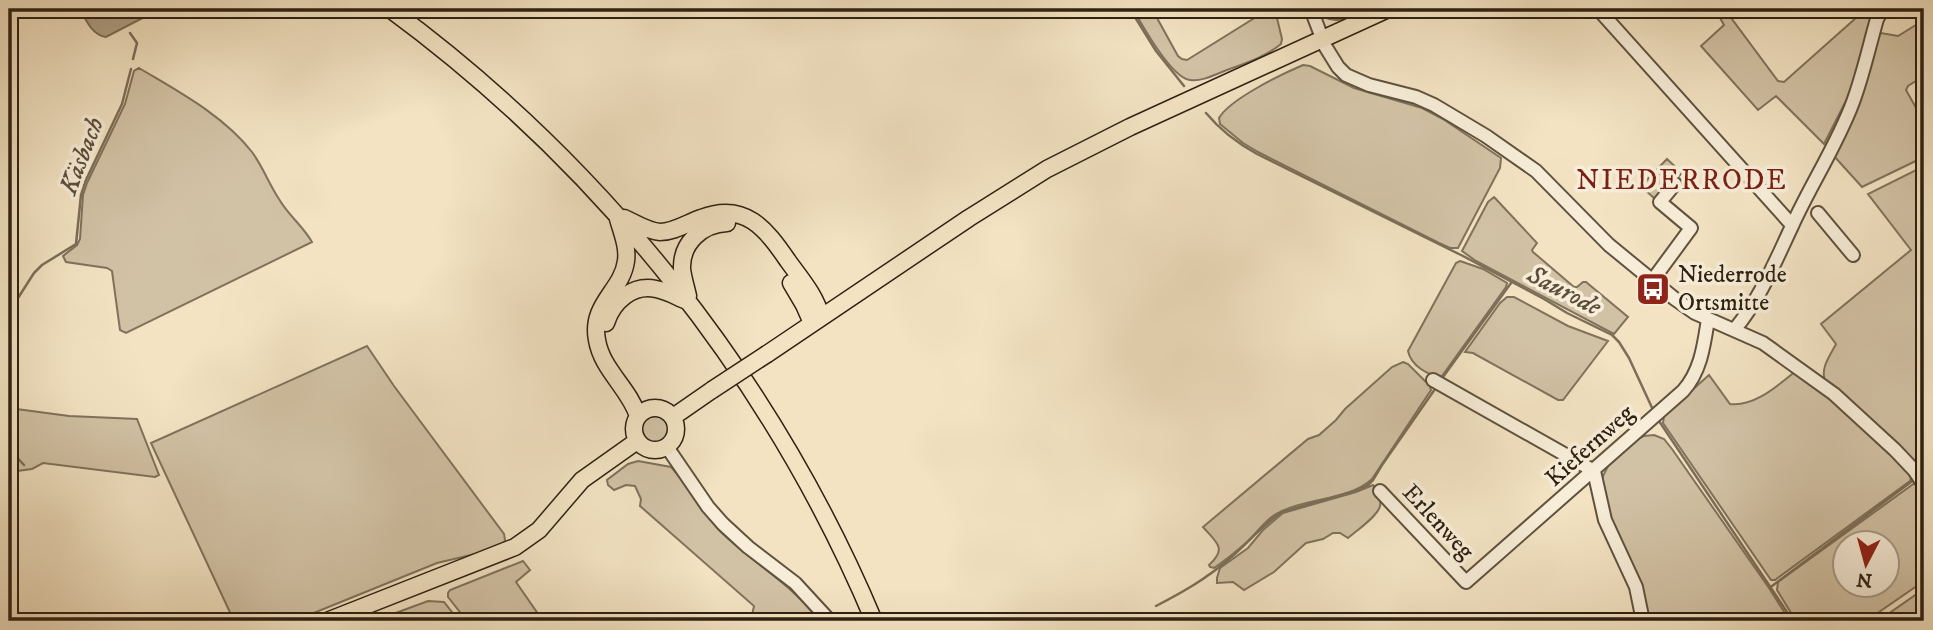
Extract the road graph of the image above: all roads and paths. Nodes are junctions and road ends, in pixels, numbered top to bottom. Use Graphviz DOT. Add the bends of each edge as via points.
graph roads {
  1 [pos="390,9"];
  2 [pos="1311,9"];
  3 [pos="1388,9"];
  4 [pos="1598,9"];
  5 [pos="1883,9"];
  6 [pos="1322,39"];
  7 [pos="1675,184"];
  8 [pos="1818,213"];
  9 [pos="616,214"];
  10 [pos="1792,225"];
  11 [pos="1853,255"];
  12 [pos="1652,281"];
  13 [pos="809,291"];
  14 [pos="854,295"];
  15 [pos="689,302"];
  16 [pos="1708,319"];
  17 [pos="817,320"];
  18 [pos="1735,329"];
  19 [pos="1433,380"];
  20 [pos="644,412"];
  21 [pos="673,417"];
  22 [pos="637,441"];
  23 [pos="667,447"];
  24 [pos="1594,471"];
  25 [pos="1924,485"];
  26 [pos="1380,491"];
  27 [pos="1466,582"];
  28 [pos="327,621"];
  29 [pos="830,621"];
  30 [pos="874,621"];
  31 [pos="1643,621"];
  1 -- 9 [label="main road" via="516,112"];
  2 -- 6 [label="street"];
  3 -- 6 [label="main road"];
  4 -- 10 [label="street"];
  5 -- 10 [label="street" via="1849,112"];
  6 -- 12 [label="street" via="1346,75 1434,105 1536,171 1587,225"];
  6 -- 14 [label="main road" via="1046,169"];
  7 -- 12 [label="street" via="1660,202 1691,228"];
  8 -- 11 [label="street"];
  9 -- 13 [label="main road" via="659,232 723,213 751,219 766,230"];
  9 -- 15 [label="main road"];
  9 -- 20 [label="main road" via="626,259 599,312 596,339 607,366"];
  10 -- 18 [label="street" via="1752,306"];
  12 -- 16 [label="street"];
  13 -- 14 [label="main road" via="833,297"];
  13 -- 17 [label="main road" via="816,300"];
  14 -- 17 [label="main road"];
  15 -- 17 [label="main road" via="682,267 689,242 708,226 738,225 763,243"];
  15 -- 20 [label="main road" via="644,288 625,296 609,314 606,335 613,356"];
  15 -- 30 [label="main road" via="746,382 819,506"];
  16 -- 18 [label="street"];
  16 -- 24 [label="street, Kiefernweg" via="1701,357 1683,391"];
  17 -- 21 [label="main road, bridge"];
  18 -- 25 [label="street" via="1763,343 1834,394 1895,450"];
  19 -- 24 [label="street"];
  20 -- 21 [label="main road" via="663,409"];
  20 -- 22 [label="main road" via="633,428"];
  21 -- 23 [label="main road" via="677,430"];
  22 -- 23 [label="main road" via="654,451"];
  22 -- 28 [label="main road" via="582,481 539,530 515,547"];
  23 -- 29 [label="street" via="723,524 795,583"];
  24 -- 27 [label="street, Kiefernweg"];
  24 -- 31 [label="street" via="1605,520 1636,587"];
  26 -- 27 [label="street, Erlenweg"];
}
